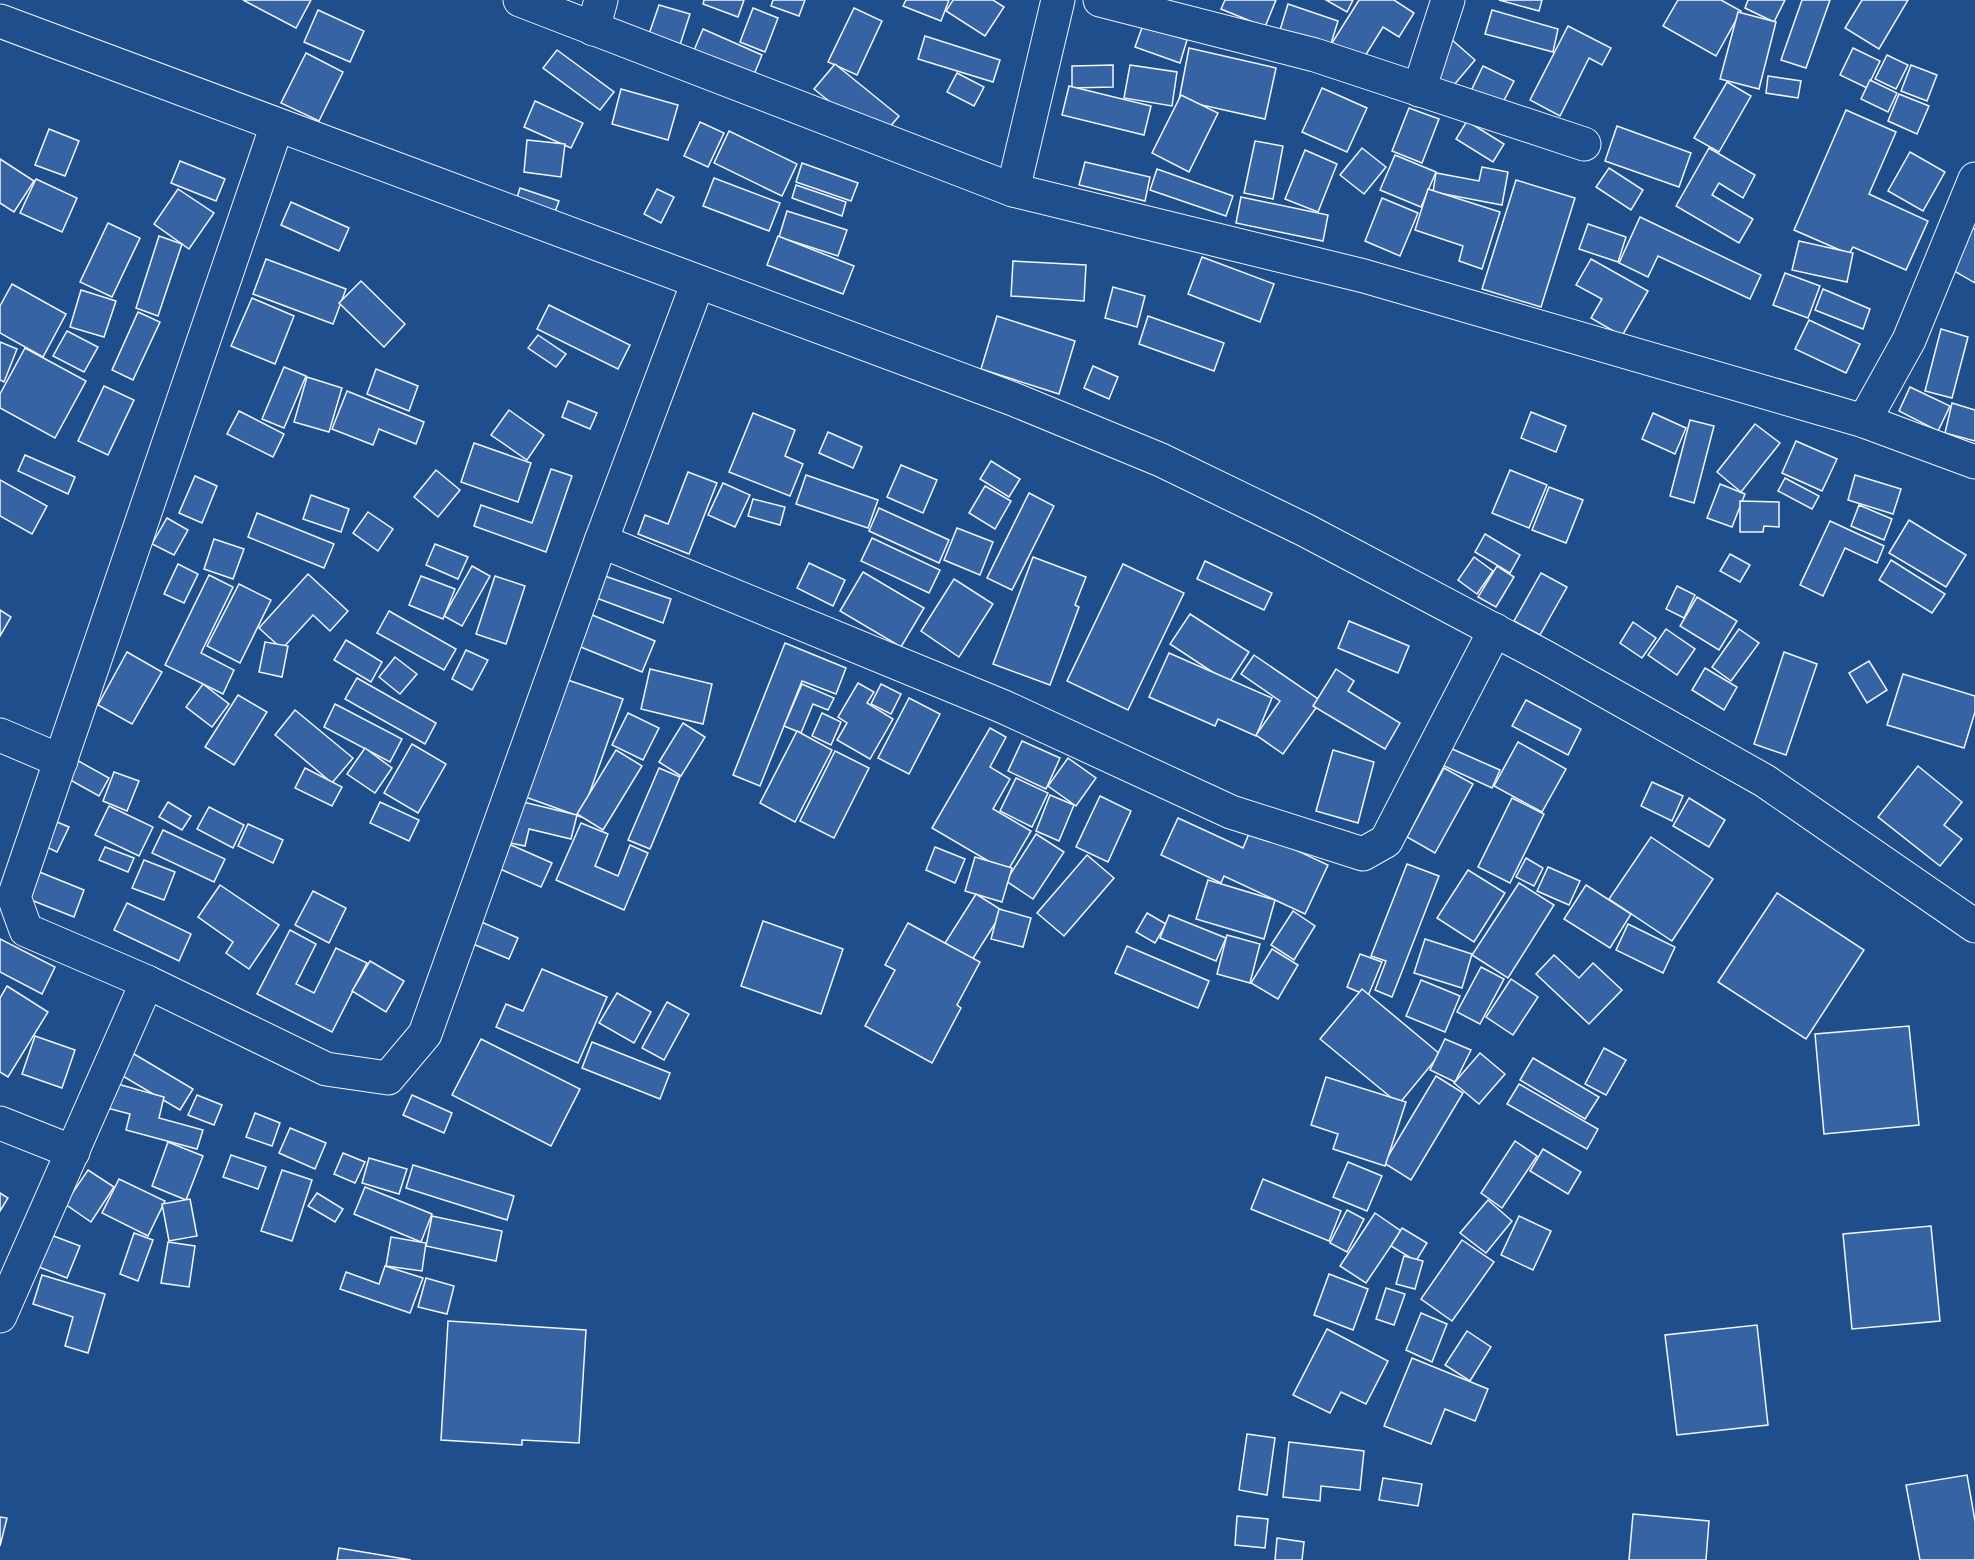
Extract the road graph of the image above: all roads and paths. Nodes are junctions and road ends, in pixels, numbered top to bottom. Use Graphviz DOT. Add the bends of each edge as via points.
graph roads {
  1 [pos="520,0"];
  2 [pos="1059,0"];
  3 [pos="1100,0"];
  4 [pos="1448,0"];
  5 [pos="597,15"];
  6 [pos="0,21"];
  7 [pos="1419,90"];
  8 [pos="277,125"];
  9 [pos="1584,144"];
  10 [pos="1975,180"];
  11 [pos="1013,190"];
  12 [pos="698,282"];
  13 [pos="1864,421"];
  14 [pos="1975,462"];
  15 [pos="601,541"];
  16 [pos="1495,630"];
  17 [pos="0,735"];
  18 [pos="61,761"];
  19 [pos="1975,926"];
  20 [pos="147,981"];
  21 [pos="0,1123"];
  22 [pos="73,1152"];
  23 [pos="0,1316"];
  1 -- 5 [label="street"];
  2 -- 11 [label="street"];
  3 -- 7 [label="street" via="1315,55"];
  4 -- 7 [label="street"];
  5 -- 11 [label="street"];
  6 -- 8 [label="street"];
  7 -- 9 [label="street"];
  8 -- 12 [label="street"];
  8 -- 18 [label="street"];
  10 -- 13 [label="street" via="1909,340"];
  11 -- 13 [label="street" via="1364,276"];
  12 -- 15 [label="street"];
  12 -- 16 [label="street" via="1013,399 1161,460"];
  13 -- 14 [label="street"];
  15 -- 16 [label="street" via="1004,707 1231,812 1364,854 1386,841"];
  15 -- 20 [label="street" via="425,1034 388,1078 326,1069"];
  16 -- 19 [label="street" via="1765,781"];
  17 -- 18 [label="street"];
  18 -- 20 [label="street" via="14,897 26,930"];
  20 -- 22 [label="street"];
  21 -- 22 [label="street"];
  22 -- 23 [label="street"];
}
